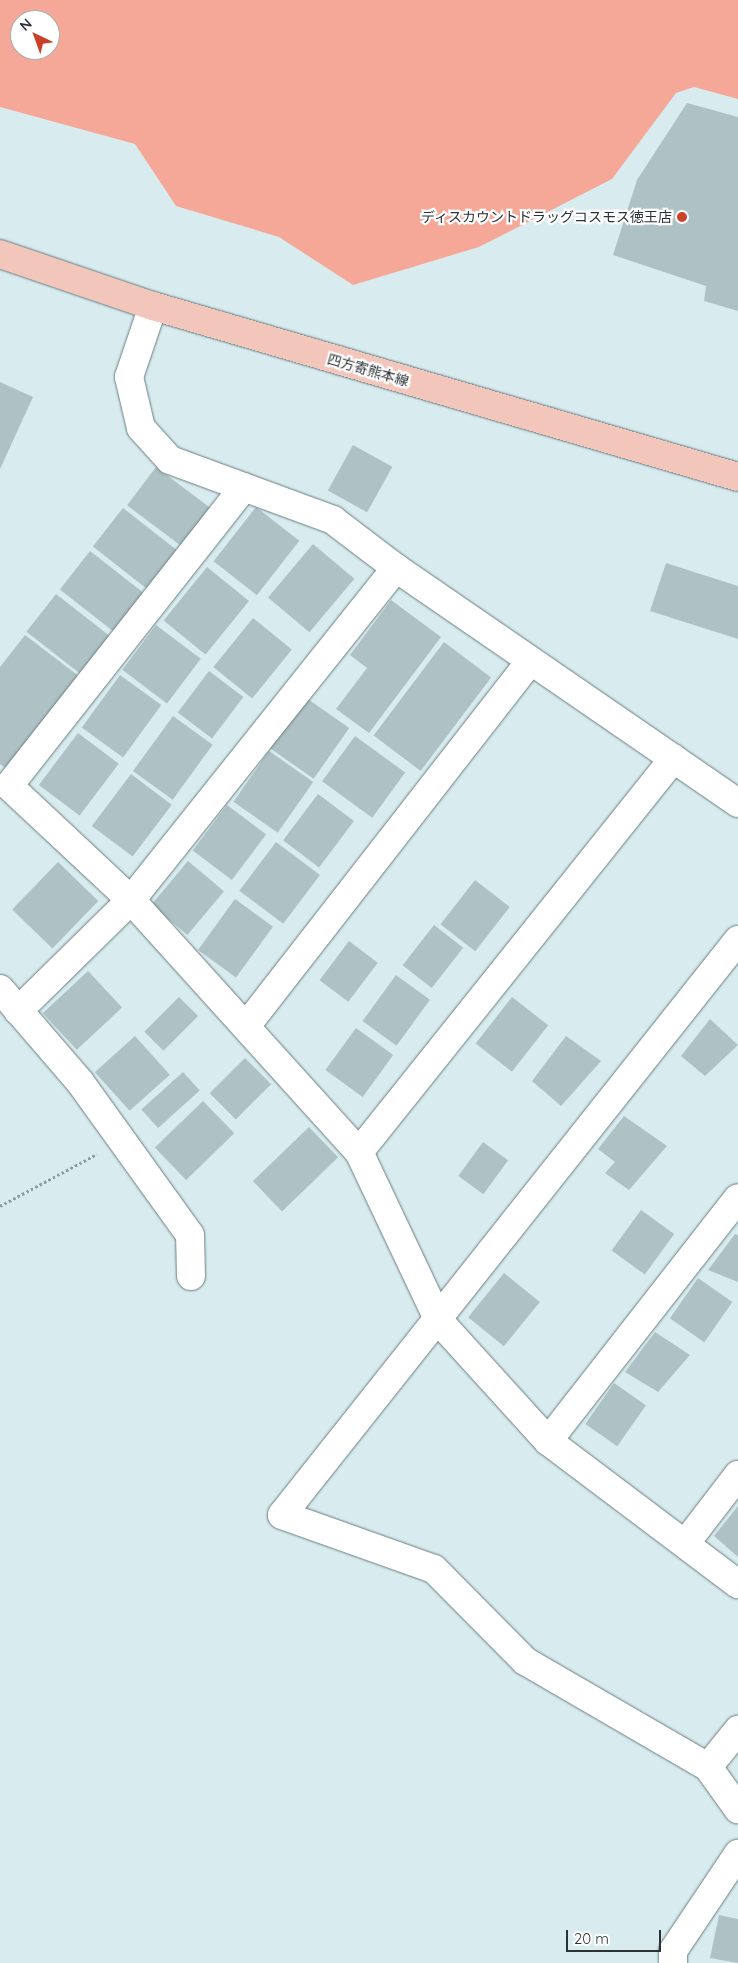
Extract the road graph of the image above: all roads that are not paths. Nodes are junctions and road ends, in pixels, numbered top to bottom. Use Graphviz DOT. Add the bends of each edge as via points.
graph roads {
  1 [pos="0,254"];
  2 [pos="153,306"];
  3 [pos="738,477"];
  4 [pos="244,488"];
  5 [pos="396,568"];
  6 [pos="530,660"];
  7 [pos="674,758"];
  8 [pos="738,803"];
  9 [pos="131,900"];
  10 [pos="738,940"];
  11 [pos="0,990"];
  12 [pos="18,1010"];
  13 [pos="247,1025"];
  14 [pos="359,1152"];
  15 [pos="738,1198"];
  16 [pos="190,1276"];
  17 [pos="439,1320"];
  18 [pos="548,1441"];
  19 [pos="738,1474"];
  20 [pos="685,1544"];
  21 [pos="738,1584"];
  22 [pos="738,1730"];
  23 [pos="708,1767"];
  24 [pos="738,1809"];
  25 [pos="738,1854"];
  26 [pos="673,1963"];
  1 -- 2 [label="main road, 四方寄熊本線"];
  2 -- 3 [label="main road, 四方寄熊本線"];
  2 -- 4 [label="street" via="129,377 141,428 170,460"];
  4 -- 5 [label="street" via="333,520"];
  4 -- 9 [label="street" via="9,786"];
  5 -- 6 [label="street"];
  5 -- 9 [label="street"];
  6 -- 7 [label="street"];
  6 -- 13 [label="street"];
  7 -- 8 [label="street"];
  7 -- 14 [label="street"];
  9 -- 12 [label="street"];
  9 -- 13 [label="street"];
  10 -- 17 [label="street"];
  11 -- 12 [label="street"];
  12 -- 16 [label="street" via="124,1140 190,1235"];
  13 -- 14 [label="street"];
  14 -- 17 [label="street"];
  15 -- 18 [label="street"];
  17 -- 18 [label="street"];
  17 -- 23 [label="street" via="282,1515 434,1569 526,1661"];
  18 -- 20 [label="street"];
  19 -- 20 [label="street"];
  20 -- 21 [label="street"];
  22 -- 23 [label="street"];
  23 -- 24 [label="street"];
  25 -- 26 [label="street" via="673,1951"];
}
